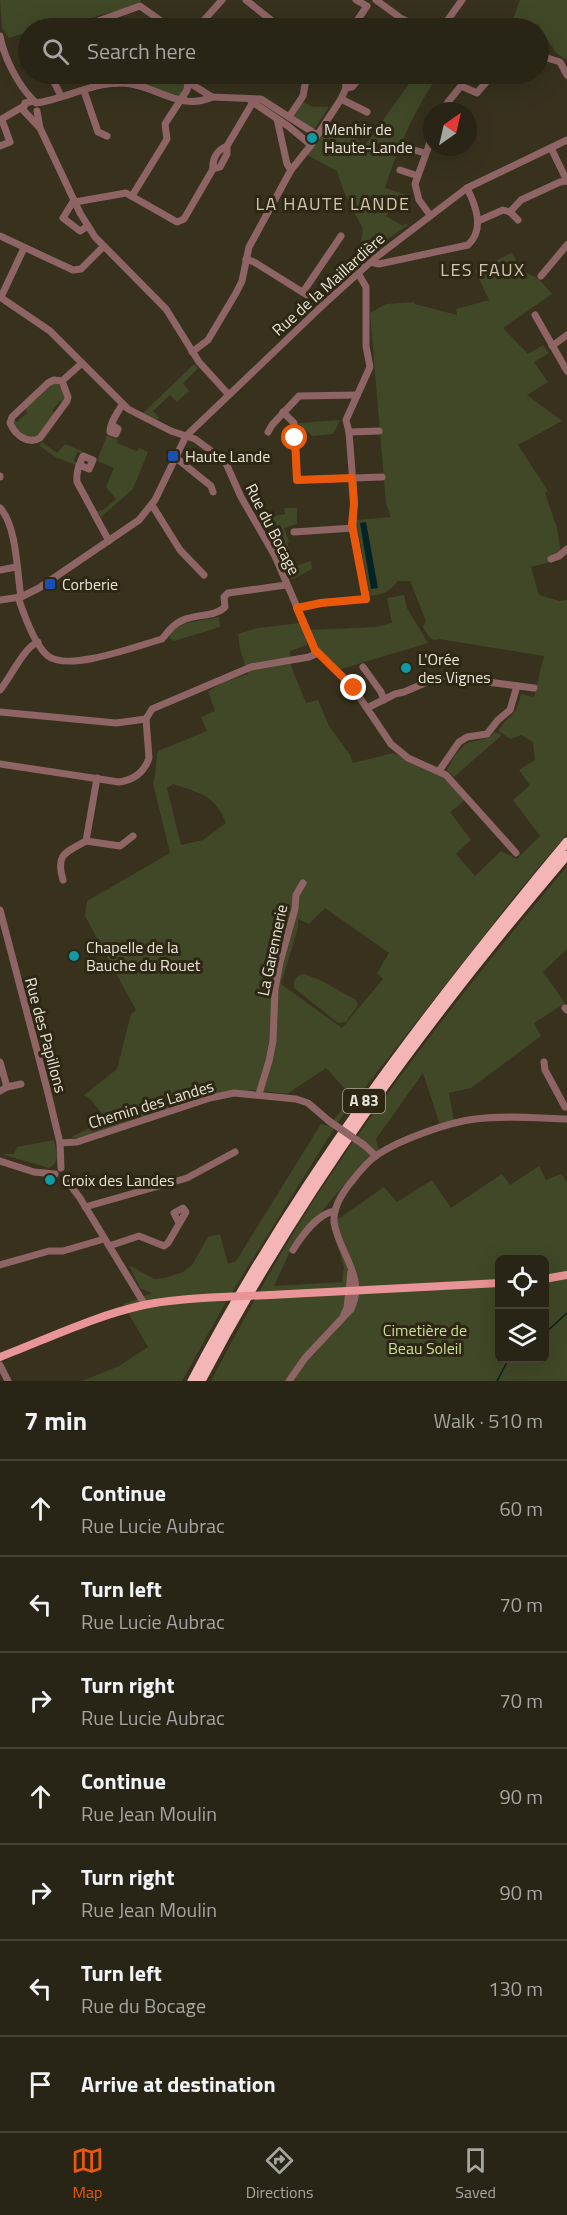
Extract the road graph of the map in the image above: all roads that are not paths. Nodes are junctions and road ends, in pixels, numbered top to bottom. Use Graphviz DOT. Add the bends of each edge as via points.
graph roads {
  1 [pos="222,0"];
  2 [pos="246,0"];
  3 [pos="356,0"];
  4 [pos="462,0"];
  5 [pos="372,2"];
  6 [pos="106,18"];
  7 [pos="157,18"];
  8 [pos="206,18"];
  9 [pos="268,18"];
  10 [pos="360,18"];
  11 [pos="400,18"];
  12 [pos="448,18"];
  13 [pos="0,36"];
  14 [pos="1,45"];
  15 [pos="549,58"];
  16 [pos="567,75"];
  17 [pos="18,80"];
  18 [pos="20,84"];
  19 [pos="53,84"];
  20 [pos="112,84"];
  21 [pos="126,84"];
  22 [pos="188,84"];
  23 [pos="191,84"];
  24 [pos="305,84"];
  25 [pos="346,84"];
  26 [pos="355,84"];
  27 [pos="485,84"];
  28 [pos="137,85"];
  29 [pos="346,88"];
  30 [pos="84,91"];
  31 [pos="57,97"];
  32 [pos="212,97"];
  33 [pos="341,99"];
  34 [pos="179,100"];
  35 [pos="249,100"];
  36 [pos="448,102"];
  37 [pos="24,105"];
  38 [pos="36,106"];
  39 [pos="367,112"];
  40 [pos="27,115"];
  41 [pos="289,117"];
  42 [pos="3,119"];
  43 [pos="278,119"];
  44 [pos="40,128"];
  45 [pos="317,135"];
  46 [pos="107,136"];
  47 [pos="567,140"];
  48 [pos="311,145"];
  49 [pos="0,146"];
  50 [pos="407,148"];
  51 [pos="551,148"];
  52 [pos="423,152"];
  53 [pos="424,156"];
  54 [pos="291,170"];
  55 [pos="400,170"];
  56 [pos="417,176"];
  57 [pos="567,181"];
  58 [pos="467,188"];
  59 [pos="132,196"];
  60 [pos="75,201"];
  61 [pos="510,212"];
  62 [pos="430,215"];
  63 [pos="518,220"];
  64 [pos="478,221"];
  65 [pos="88,226"];
  66 [pos="0,236"];
  67 [pos="341,236"];
  68 [pos="567,244"];
  69 [pos="103,247"];
  70 [pos="24,248"];
  71 [pos="246,259"];
  72 [pos="370,262"];
  73 [pos="358,273"];
  74 [pos="542,276"];
  75 [pos="303,292"];
  76 [pos="1,297"];
  77 [pos="323,305"];
  78 [pos="535,315"];
  79 [pos="567,335"];
  80 [pos="552,346"];
  81 [pos="192,352"];
  82 [pos="82,363"];
  83 [pos="567,371"];
  84 [pos="62,381"];
  85 [pos="357,394"];
  86 [pos="229,395"];
  87 [pos="122,405"];
  88 [pos="283,412"];
  89 [pos="112,425"];
  90 [pos="379,431"];
  91 [pos="268,432"];
  92 [pos="349,432"];
  93 [pos="186,436"];
  94 [pos="175,457"];
  95 [pos="79,465"];
  96 [pos="382,477"];
  97 [pos="352,478"];
  98 [pos="213,492"];
  99 [pos="152,505"];
  100 [pos="0,508"];
  101 [pos="353,528"];
  102 [pos="294,532"];
  103 [pos="109,541"];
  104 [pos="567,549"];
  105 [pos="551,559"];
  106 [pos="16,567"];
  107 [pos="0,570"];
  108 [pos="204,575"];
  109 [pos="286,585"];
  110 [pos="20,597"];
  111 [pos="0,600"];
  112 [pos="297,608"];
  113 [pos="38,642"];
  114 [pos="318,653"];
  115 [pos="363,667"];
  116 [pos="517,686"];
  117 [pos="534,688"];
  118 [pos="0,690"];
  119 [pos="384,700"];
  120 [pos="367,708"];
  121 [pos="0,712"];
  122 [pos="146,719"];
  123 [pos="0,764"];
  124 [pos="439,771"];
  125 [pos="97,778"];
  126 [pos="133,836"];
  127 [pos="86,841"];
  128 [pos="567,842"];
  129 [pos="516,853"];
  130 [pos="567,855"];
  131 [pos="567,861"];
  132 [pos="63,880"];
  133 [pos="303,883"];
  134 [pos="0,909"];
  135 [pos="0,1062"];
  136 [pos="544,1062"];
  137 [pos="21,1084"];
  138 [pos="3,1089"];
  139 [pos="259,1094"];
  140 [pos="567,1107"];
  141 [pos="567,1119"];
  142 [pos="60,1143"];
  143 [pos="235,1152"];
  144 [pos="376,1156"];
  145 [pos="0,1161"];
  146 [pos="62,1167"];
  147 [pos="55,1174"];
  148 [pos="65,1178"];
  149 [pos="85,1207"];
  150 [pos="334,1211"];
  151 [pos="179,1223"];
  152 [pos="104,1239"];
  153 [pos="109,1246"];
  154 [pos="293,1250"];
  155 [pos="0,1265"];
  156 [pos="567,1275"];
  157 [pos="259,1276"];
  158 [pos="549,1278"];
  159 [pos="495,1283"];
  160 [pos="352,1291"];
  161 [pos="145,1305"];
  162 [pos="0,1357"];
  163 [pos="0,1365"];
  164 [pos="8,1381"];
  165 [pos="192,1381"];
  166 [pos="201,1381"];
  167 [pos="289,1381"];
  1 -- 8 [label="street"];
  2 -- 9 [label="street"];
  3 -- 5 [label="street"];
  4 -- 12 [label="street"];
  5 -- 10 [label="street"];
  5 -- 11 [label="street"];
  6 -- 7 [label="street" via="140,6"];
  13 -- 14 [label="street"];
  14 -- 17 [label="street"];
  15 -- 16 [label="street" via="560,62"];
  18 -- 37 [label="street"];
  18 -- 38 [label="street"];
  19 -- 31 [label="street"];
  20 -- 30 [label="street"];
  21 -- 28 [label="street"];
  22 -- 34 [label="street"];
  23 -- 32 [label="street"];
  24 -- 41 [label="street" via="303,96"];
  25 -- 29 [label="street"];
  26 -- 29 [label="street"];
  27 -- 36 [label="street" via="477,93 461,86"];
  28 -- 34 [label="street"];
  29 -- 33 [label="street"];
  30 -- 31 [label="street"];
  30 -- 46 [label="street" via="98,132"];
  31 -- 38 [label="street"];
  32 -- 34 [label="street"];
  32 -- 35 [label="street"];
  33 -- 39 [label="street"];
  33 -- 45 [label="street"];
  34 -- 59 [label="street" via="165,124 166,139"];
  35 -- 41 [label="street" via="261,99"];
  35 -- 43 [label="street"];
  35 -- 59 [label="street" via="227,147 220,149 212,161 213,169 184,219 177,222"];
  37 -- 38 [label="street" via="29,101"];
  37 -- 40 [label="street"];
  37 -- 42 [label="street"];
  38 -- 40 [label="street" via="34,115"];
  38 -- 44 [label="street"];
  40 -- 42 [label="street"];
  40 -- 44 [label="street"];
  41 -- 45 [label="street"];
  42 -- 49 [label="street" via="10,142"];
  43 -- 48 [label="street"];
  43 -- 54 [label="street"];
  44 -- 60 [label="street"];
  45 -- 48 [label="street"];
  47 -- 51 [label="street, Rue de la Maillardière"];
  48 -- 54 [label="street"];
  50 -- 52 [label="street"];
  51 -- 57 [label="street"];
  51 -- 58 [label="street, Rue de la Maillardière"];
  53 -- 56 [label="street"];
  54 -- 71 [label="street"];
  55 -- 56 [label="street"];
  56 -- 62 [label="street" via="416,193"];
  57 -- 61 [label="street" via="521,200"];
  58 -- 62 [label="street, Rue de la Maillardière"];
  58 -- 64 [label="street"];
  59 -- 60 [label="street" via="126,193"];
  60 -- 65 [label="street"];
  60 -- 65 [label="street" via="63,218 80,231"];
  61 -- 63 [label="street"];
  61 -- 64 [label="street" via="503,210"];
  62 -- 72 [label="street, Rue de la Maillardière"];
  64 -- 72 [label="street" via="474,239 466,246"];
  65 -- 69 [label="street"];
  66 -- 70 [label="street"];
  67 -- 75 [label="street"];
  68 -- 74 [label="street"];
  69 -- 70 [label="street" via="81,269 73,270"];
  69 -- 81 [label="street" via="166,309"];
  70 -- 76 [label="street"];
  71 -- 75 [label="street"];
  71 -- 81 [label="street" via="242,281 223,316 208,340"];
  72 -- 73 [label="street, Rue de la Maillardière"];
  73 -- 77 [label="street, Rue de la Maillardière"];
  73 -- 85 [label="street" via="366,287 370,367"];
  75 -- 77 [label="street"];
  76 -- 82 [label="street, Rue du Bocage" via="50,331"];
  77 -- 86 [label="street, Rue de la Maillardière"];
  78 -- 80 [label="street"];
  79 -- 80 [label="street"];
  80 -- 83 [label="street"];
  81 -- 86 [label="street"];
  82 -- 84 [label="street"];
  82 -- 87 [label="street, Rue du Bocage"];
  84 -- 84 [label="street" via="48,383 12,417 13,430 29,441 40,438 67,401"];
  85 -- 88 [label="street" via="299,396"];
  85 -- 92 [label="street" via="346,420"];
  86 -- 93 [label="street, Rue de la Maillardière"];
  87 -- 89 [label="street"];
  87 -- 93 [label="street, Rue du Bocage"];
  88 -- 91 [label="street"];
  88 -- 97 [label="street" via="294,423 297,480"];
  90 -- 92 [label="street"];
  92 -- 97 [label="street"];
  93 -- 94 [label="street, Rue de la Maillardière"];
  93 -- 109 [label="street, Rue du Bocage" via="225,461"];
  94 -- 98 [label="street" via="211,486"];
  94 -- 99 [label="street, Rue de la Maillardière"];
  95 -- 103 [label="street" via="77,482"];
  96 -- 97 [label="street"];
  97 -- 101 [label="street"];
  99 -- 103 [label="street, Rue de la Maillardière"];
  99 -- 108 [label="street" via="180,550"];
  100 -- 106 [label="street" via="13,540"];
  101 -- 102 [label="street"];
  101 -- 112 [label="street" via="366,599"];
  103 -- 110 [label="street, Rue de la Maillardière"];
  104 -- 105 [label="street"];
  106 -- 107 [label="street"];
  106 -- 110 [label="street"];
  109 -- 112 [label="street, Rue du Bocage"];
  109 -- 113 [label="street" via="228,593 221,611 185,618 168,629 162,639 89,660 49,657"];
  110 -- 111 [label="street, Rue de la Maillardière"];
  110 -- 113 [label="street" via="23,613"];
  112 -- 114 [label="street, Rue du Bocage"];
  113 -- 118 [label="street" via="30,646"];
  114 -- 120 [label="street, Rue du Bocage" via="354,688"];
  114 -- 122 [label="street" via="251,667 152,708"];
  115 -- 119 [label="street"];
  116 -- 117 [label="street"];
  116 -- 119 [label="street" via="441,676"];
  116 -- 124 [label="street" via="509,712 487,734 459,742"];
  119 -- 120 [label="street"];
  120 -- 124 [label="street, Rue du Bocage" via="400,752"];
  121 -- 122 [label="street" via="116,723"];
  122 -- 125 [label="street" via="149,758 144,771 128,781"];
  123 -- 125 [label="street"];
  124 -- 129 [label="street, Rue du Bocage"];
  125 -- 127 [label="street"];
  126 -- 127 [label="street" via="120,846"];
  127 -- 132 [label="street" via="62,855"];
  128 -- 165 [label="highway, A 83" via="456,978 349,1121 267,1247"];
  130 -- 157 [label="highway, A 83" via="406,1057 312,1190"];
  131 -- 157 [label="highway" via="398,1074 306,1206 267,1271"];
  133 -- 139 [label="street, La Garennerie" via="296,895 274,989 273,1041"];
  134 -- 142 [label="street, Rue des Papillons"];
  135 -- 138 [label="street"];
  136 -- 140 [label="street"];
  137 -- 138 [label="street"];
  139 -- 142 [label="street, Chemin des Landes" via="234,1093 210,1098 77,1142"];
  139 -- 144 [label="street, Chemin des Landes, bridge" via="308,1103"];
  141 -- 144 [label="street" via="474,1119 405,1141"];
  142 -- 146 [label="street, Rue des Papillons"];
  143 -- 149 [label="street" via="187,1179"];
  144 -- 150 [label="street" via="345,1190"];
  145 -- 147 [label="street"];
  146 -- 147 [label="street"];
  146 -- 148 [label="street" via="67,1172"];
  147 -- 148 [label="street" via="58,1179"];
  148 -- 149 [label="street"];
  149 -- 152 [label="street"];
  150 -- 154 [label="street" via="312,1226"];
  150 -- 160 [label="street" via="351,1268"];
  151 -- 153 [label="street" via="164,1246 139,1236"];
  152 -- 153 [label="street"];
  152 -- 155 [label="street"];
  153 -- 161 [label="street"];
  156 -- 158 [label="main road"];
  157 -- 166 [label="highway, A 83"];
  159 -- 160 [label="main road"];
  160 -- 161 [label="main road, bridge" via="194,1298"];
  160 -- 167 [label="street" via="342,1319"];
  161 -- 162 [label="main road"];
  163 -- 164 [label="street"];
}
